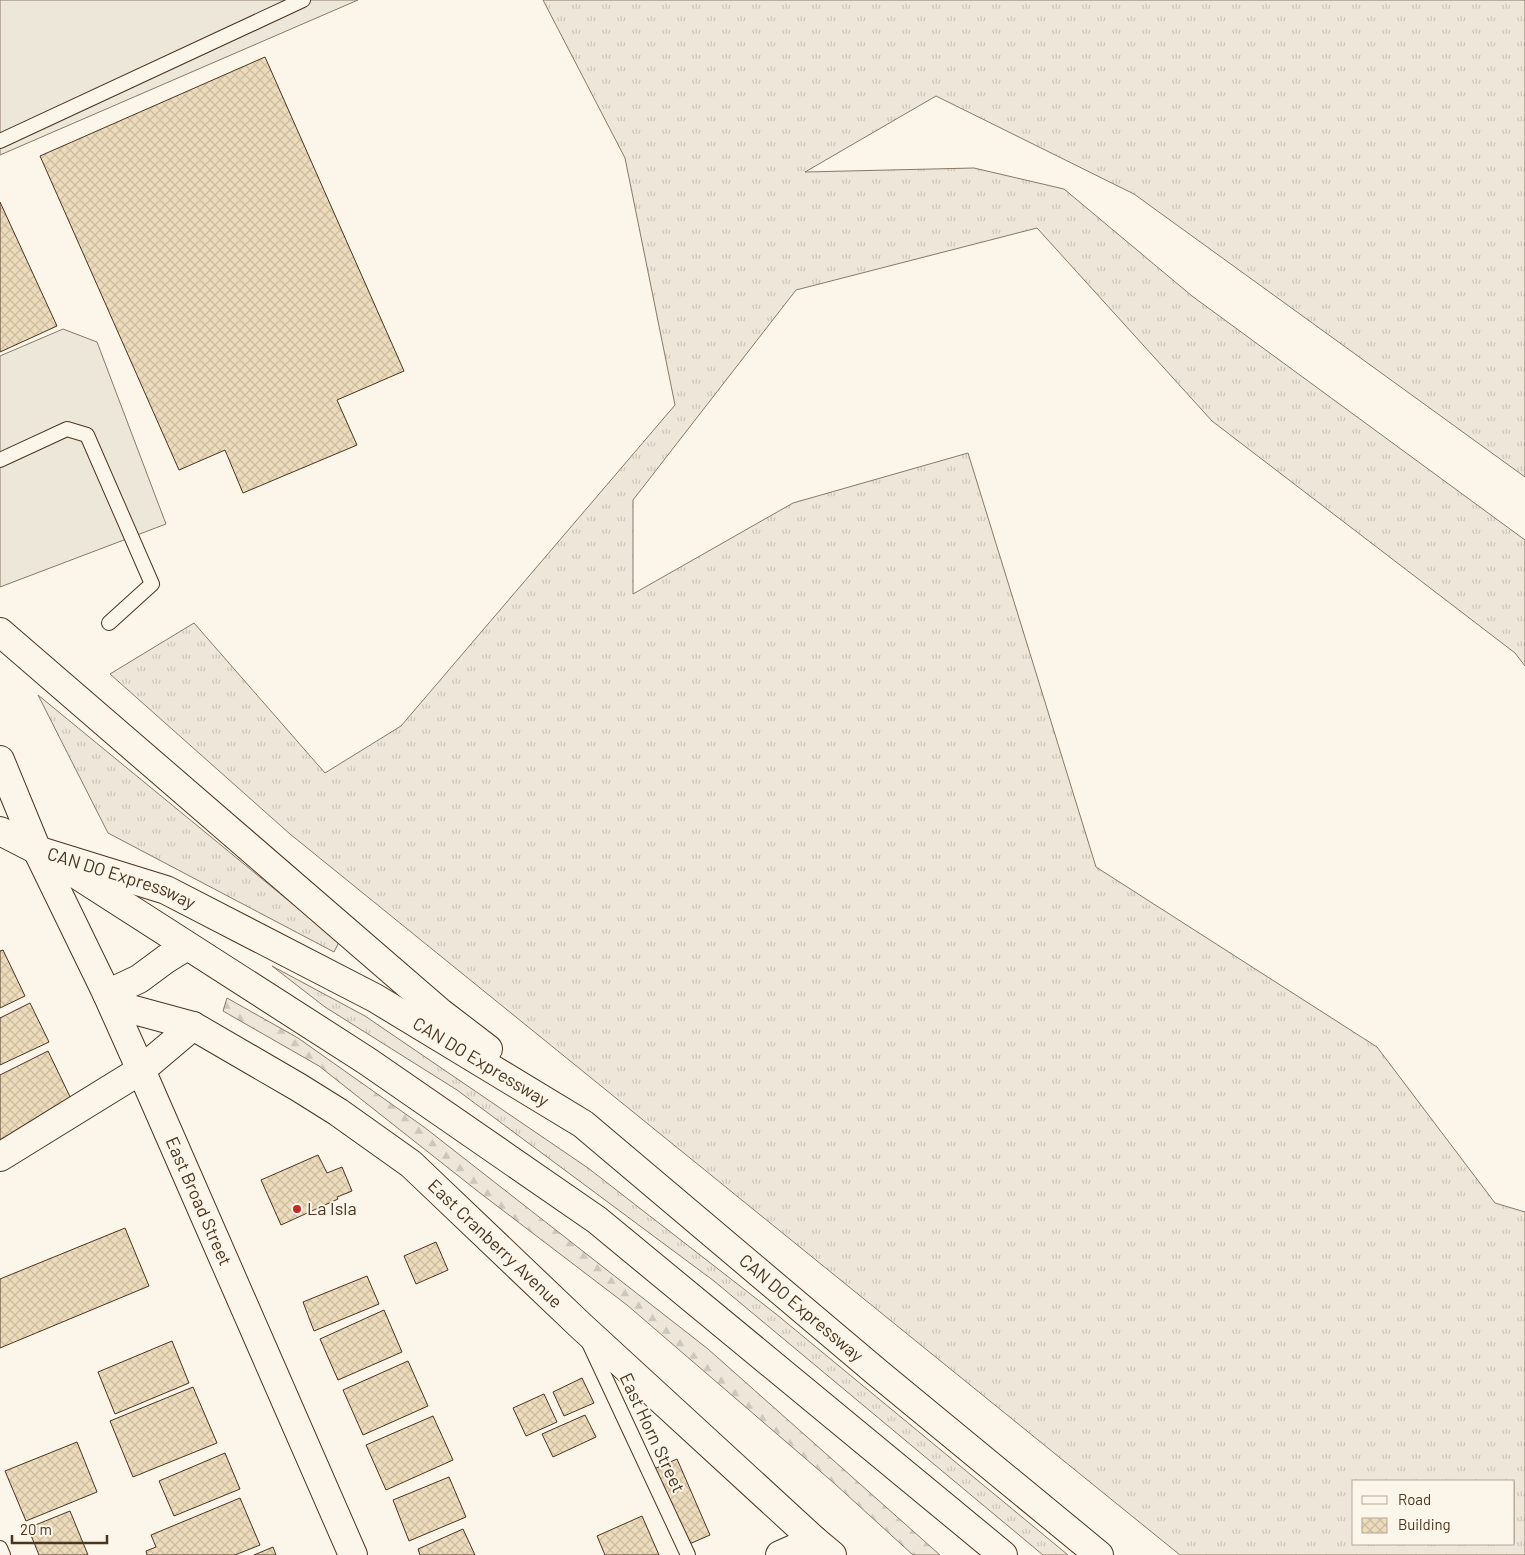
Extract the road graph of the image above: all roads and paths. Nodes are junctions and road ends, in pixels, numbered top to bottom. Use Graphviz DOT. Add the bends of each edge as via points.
graph roads {
  1 [pos="303,0"];
  2 [pos="0,141"];
  3 [pos="0,460"];
  4 [pos="109,623"];
  5 [pos="0,632"];
  6 [pos="0,760"];
  7 [pos="0,831"];
  8 [pos="37,850"];
  9 [pos="187,946"];
  10 [pos="110,999"];
  11 [pos="193,1026"];
  12 [pos="141,1070"];
  13 [pos="583,1124"];
  14 [pos="0,1156"];
  15 [pos="581,1326"];
  16 [pos="0,1548"];
  17 [pos="823,1548"];
  18 [pos="3,1555"];
  19 [pos="352,1555"];
  20 [pos="688,1555"];
  21 [pos="780,1555"];
  22 [pos="1003,1555"];
  23 [pos="1099,1555"];
  1 -- 2 [label="lane"];
  3 -- 4 [label="lane" via="66,429 87,435 152,584"];
  5 -- 13 [label="main road" via="441,1013"];
  6 -- 8 [label="main road, East Broad Street"];
  7 -- 8 [label="main road"];
  8 -- 9 [label="main road, CAN DO Expressway"];
  8 -- 10 [label="main road, East Broad Street"];
  8 -- 13 [label="main road, CAN DO Expressway" via="166,890 375,998"];
  9 -- 10 [label="main road"];
  9 -- 22 [label="main road, CAN DO Expressway" via="367,1061 597,1220"];
  10 -- 11 [label="main road, East Cranberry Avenue"];
  10 -- 12 [label="main road, East Broad Street"];
  11 -- 12 [label="main road"];
  11 -- 15 [label="main road, East Cranberry Avenue" via="338,1112 410,1164"];
  12 -- 14 [label="main road"];
  12 -- 19 [label="main road, East Broad Street"];
  13 -- 23 [label="main road, CAN DO Expressway"];
  15 -- 17 [label="main road, East Cranberry Avenue"];
  15 -- 20 [label="lane, East Horn Street"];
  16 -- 18 [label="lane"];
  17 -- 21 [label="main road"];
}
